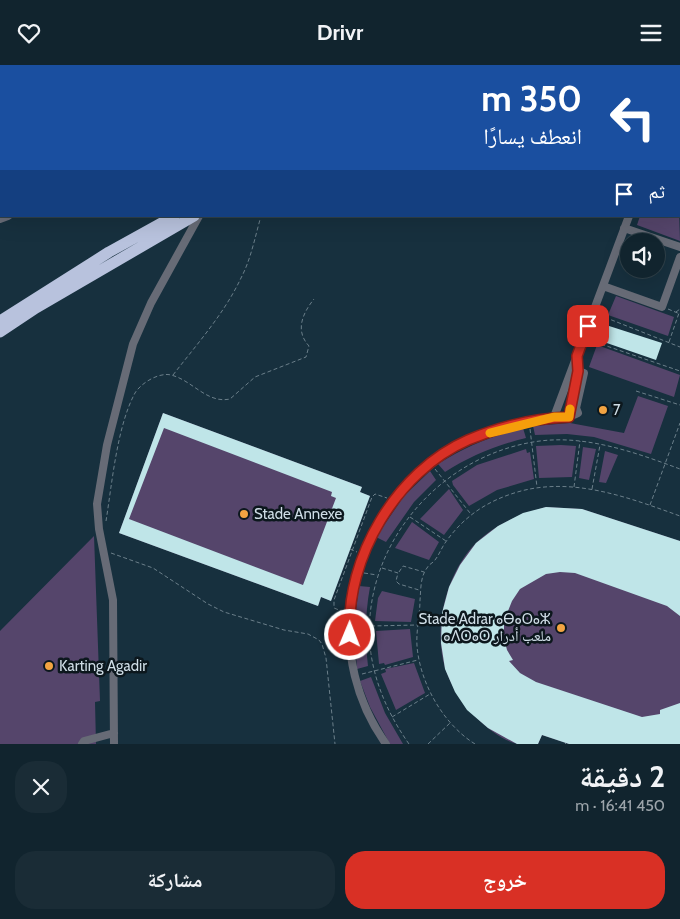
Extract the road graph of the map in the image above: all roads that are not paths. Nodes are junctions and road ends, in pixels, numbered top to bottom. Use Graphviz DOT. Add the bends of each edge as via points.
graph roads {
  1 [pos="172,217"];
  2 [pos="192,217"];
  3 [pos="198,217"];
  4 [pos="629,217"];
  5 [pos="624,228"];
  6 [pos="680,247"];
  7 [pos="112,257"];
  8 [pos="680,257"];
  9 [pos="603,285"];
  10 [pos="0,321"];
  11 [pos="0,332"];
  12 [pos="578,371"];
  13 [pos="554,417"];
  14 [pos="569,417"];
  15 [pos="114,733"];
  16 [pos="82,744"];
  17 [pos="114,744"];
  18 [pos="386,744"];
  1 -- 7 [label="highway"];
  2 -- 7 [label="highway"];
  3 -- 15 [label="street" via="151,303 129,358 107,445 98,504 99,529 113,600"];
  4 -- 5 [label="street"];
  5 -- 6 [label="street"];
  5 -- 9 [label="street"];
  7 -- 10 [label="highway"];
  7 -- 11 [label="highway"];
  8 -- 9 [label="street" via="662,307"];
  9 -- 12 [label="street" via="577,356"];
  12 -- 13 [label="street"];
  12 -- 14 [label="street"];
  12 -- 14 [label="street" via="578,413"];
  13 -- 14 [label="street"];
  13 -- 18 [label="street" via="500,429 467,441 431,464 394,501 362,554 350,614 350,650 365,706"];
  15 -- 16 [label="street"];
  15 -- 17 [label="street"];
}
